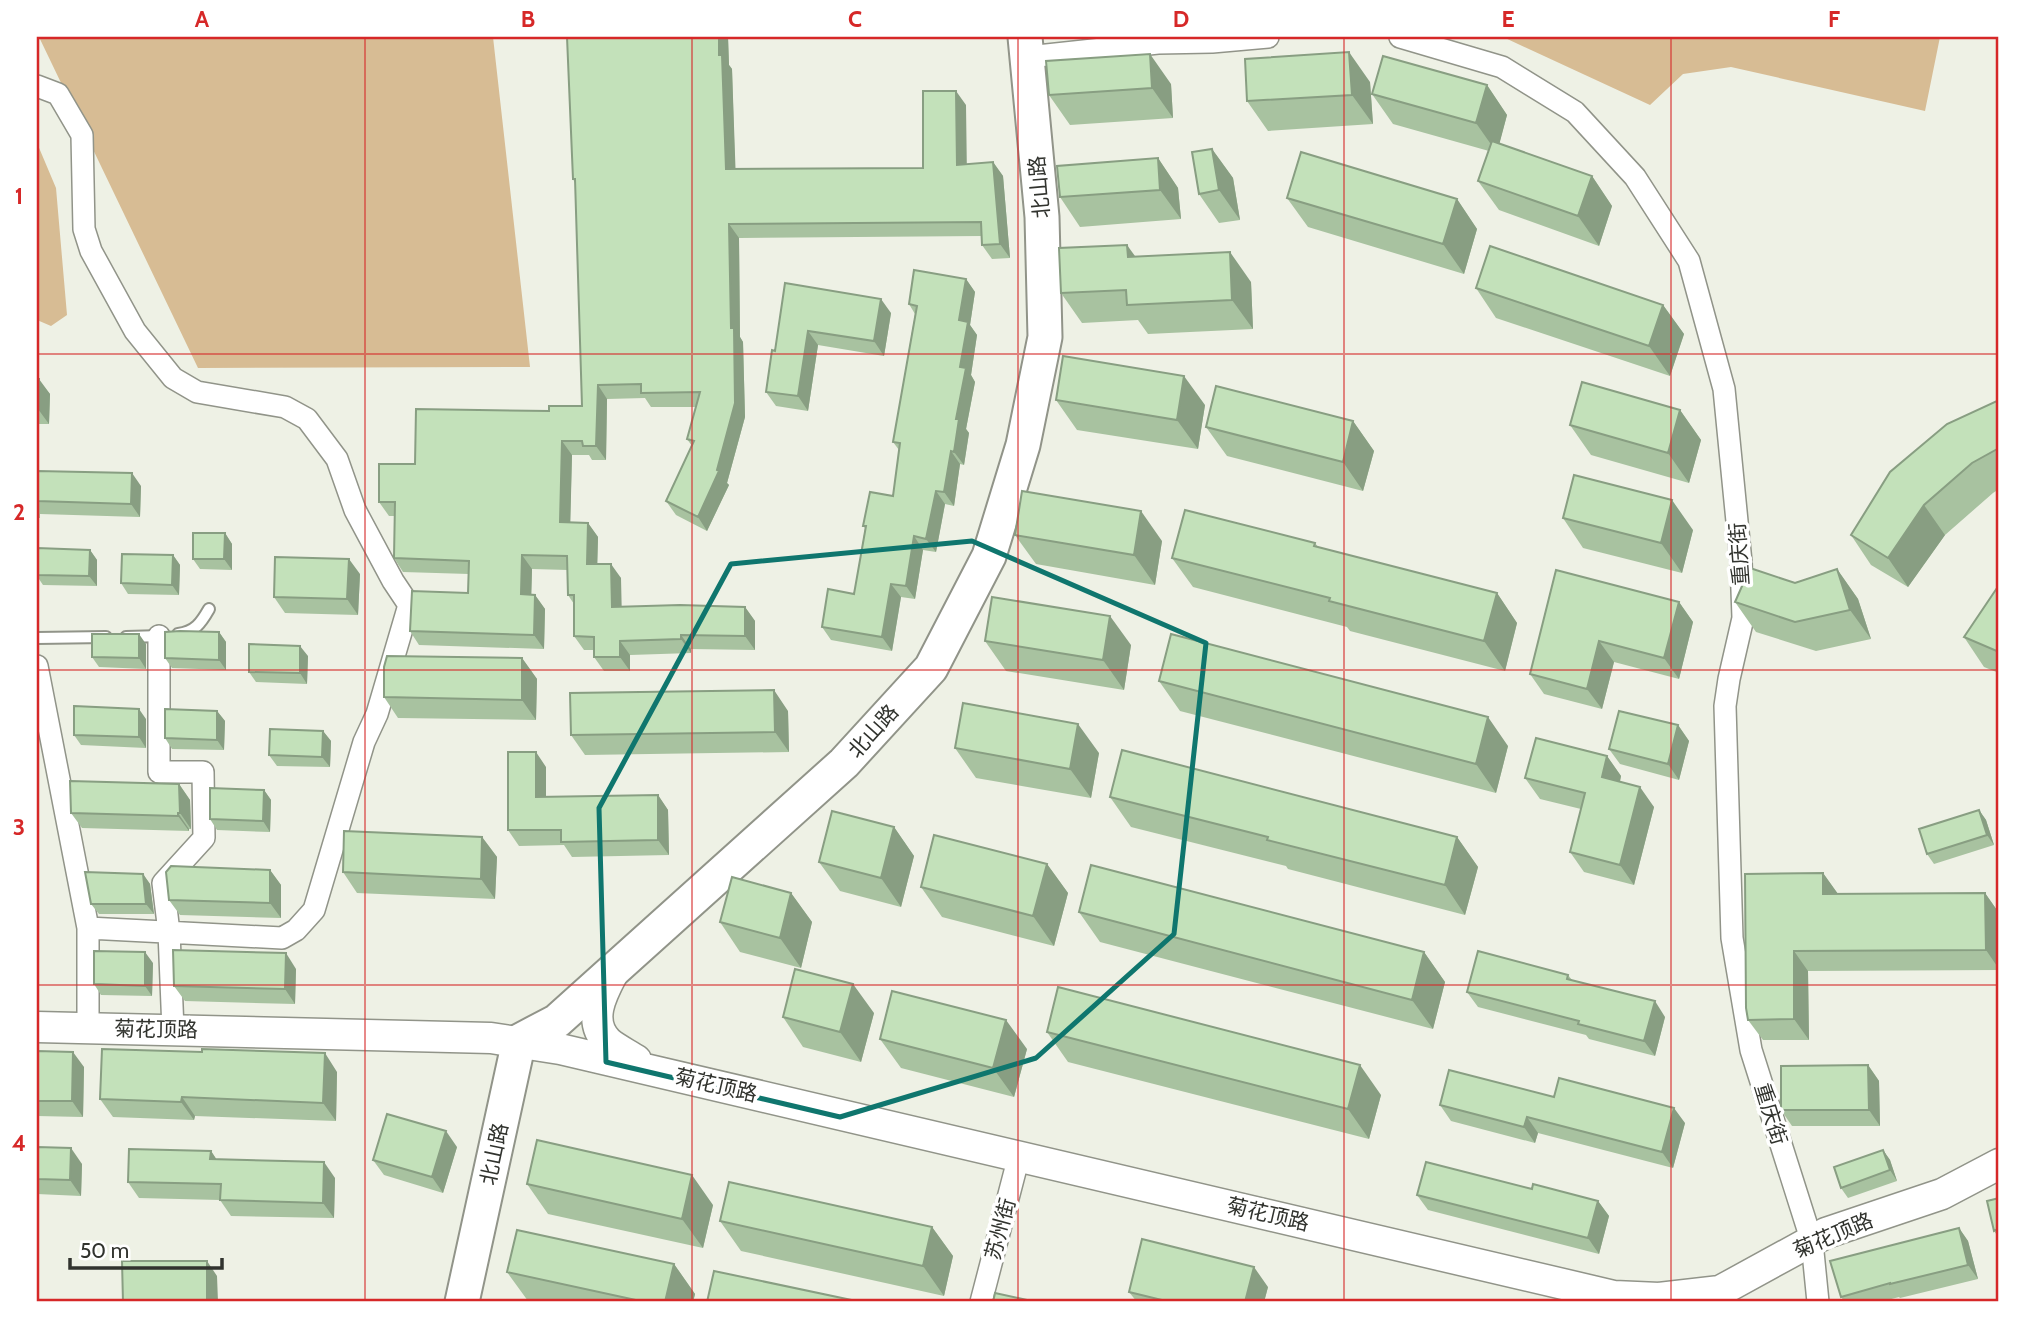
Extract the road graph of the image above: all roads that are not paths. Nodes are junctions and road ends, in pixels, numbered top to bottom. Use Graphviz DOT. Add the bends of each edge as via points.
graph roads {
  1 [pos="1268,37"];
  2 [pos="1400,37"];
  3 [pos="1157,40"];
  4 [pos="1027,47"];
  5 [pos="37,86"];
  6 [pos="209,609"];
  7 [pos="159,636"];
  8 [pos="37,638"];
  9 [pos="37,666"];
  10 [pos="88,929"];
  11 [pos="169,932"];
  12 [pos="614,970"];
  13 [pos="37,1027"];
  14 [pos="88,1028"];
  15 [pos="173,1030"];
  16 [pos="443,1037"];
  17 [pos="519,1041"];
  18 [pos="651,1070"];
  19 [pos="501,1123"];
  20 [pos="1019,1156"];
  21 [pos="1999,1164"];
  22 [pos="1812,1242"];
  23 [pos="462,1302"];
  24 [pos="981,1302"];
  25 [pos="1818,1302"];
  1 -- 3 [label="street"];
  2 -- 22 [label="street, 重庆街" via="1502,67 1575,112 1635,177 1689,261 1724,389 1741,562 1743,618 1726,706 1732,938 1751,1050"];
  3 -- 4 [label="street"];
  4 -- 12 [label="main road, 北山路" via="1042,217 1045,337 1023,445 989,556 931,668 844,763"];
  5 -- 11 [label="street" via="58,94 82,135 84,229 91,251 135,331 173,378 197,392 285,407 307,419 337,459 355,510 409,605 314,910 282,938"];
  6 -- 7 [label="lane" via="201,624 188,633"];
  7 -- 8 [label="lane"];
  7 -- 11 [label="street" via="159,772 203,772 204,838 163,883"];
  9 -- 10 [label="street"];
  10 -- 11 [label="street"];
  10 -- 14 [label="street"];
  11 -- 15 [label="street"];
  12 -- 17 [label="main road, 北山路" via="557,1021"];
  12 -- 18 [label="street" via="597,1005 598,1023 606,1041"];
  13 -- 14 [label="street, 菊花顶路"];
  14 -- 15 [label="street, 菊花顶路"];
  15 -- 16 [label="street, 菊花顶路"];
  16 -- 17 [label="street, 菊花顶路"];
  16 -- 19 [label="street" via="481,1046 491,1056 500,1070"];
  17 -- 18 [label="street, 菊花顶路"];
  17 -- 19 [label="main road, 北山路"];
  18 -- 20 [label="street, 菊花顶路"];
  19 -- 23 [label="main road, 北山路"];
  20 -- 22 [label="street, 菊花顶路" via="1614,1296 1659,1298 1720,1291"];
  20 -- 24 [label="street, 苏州街"];
  21 -- 22 [label="street, 菊花顶路" via="1942,1194 1826,1233"];
  22 -- 25 [label="street, 重庆街"];
}
